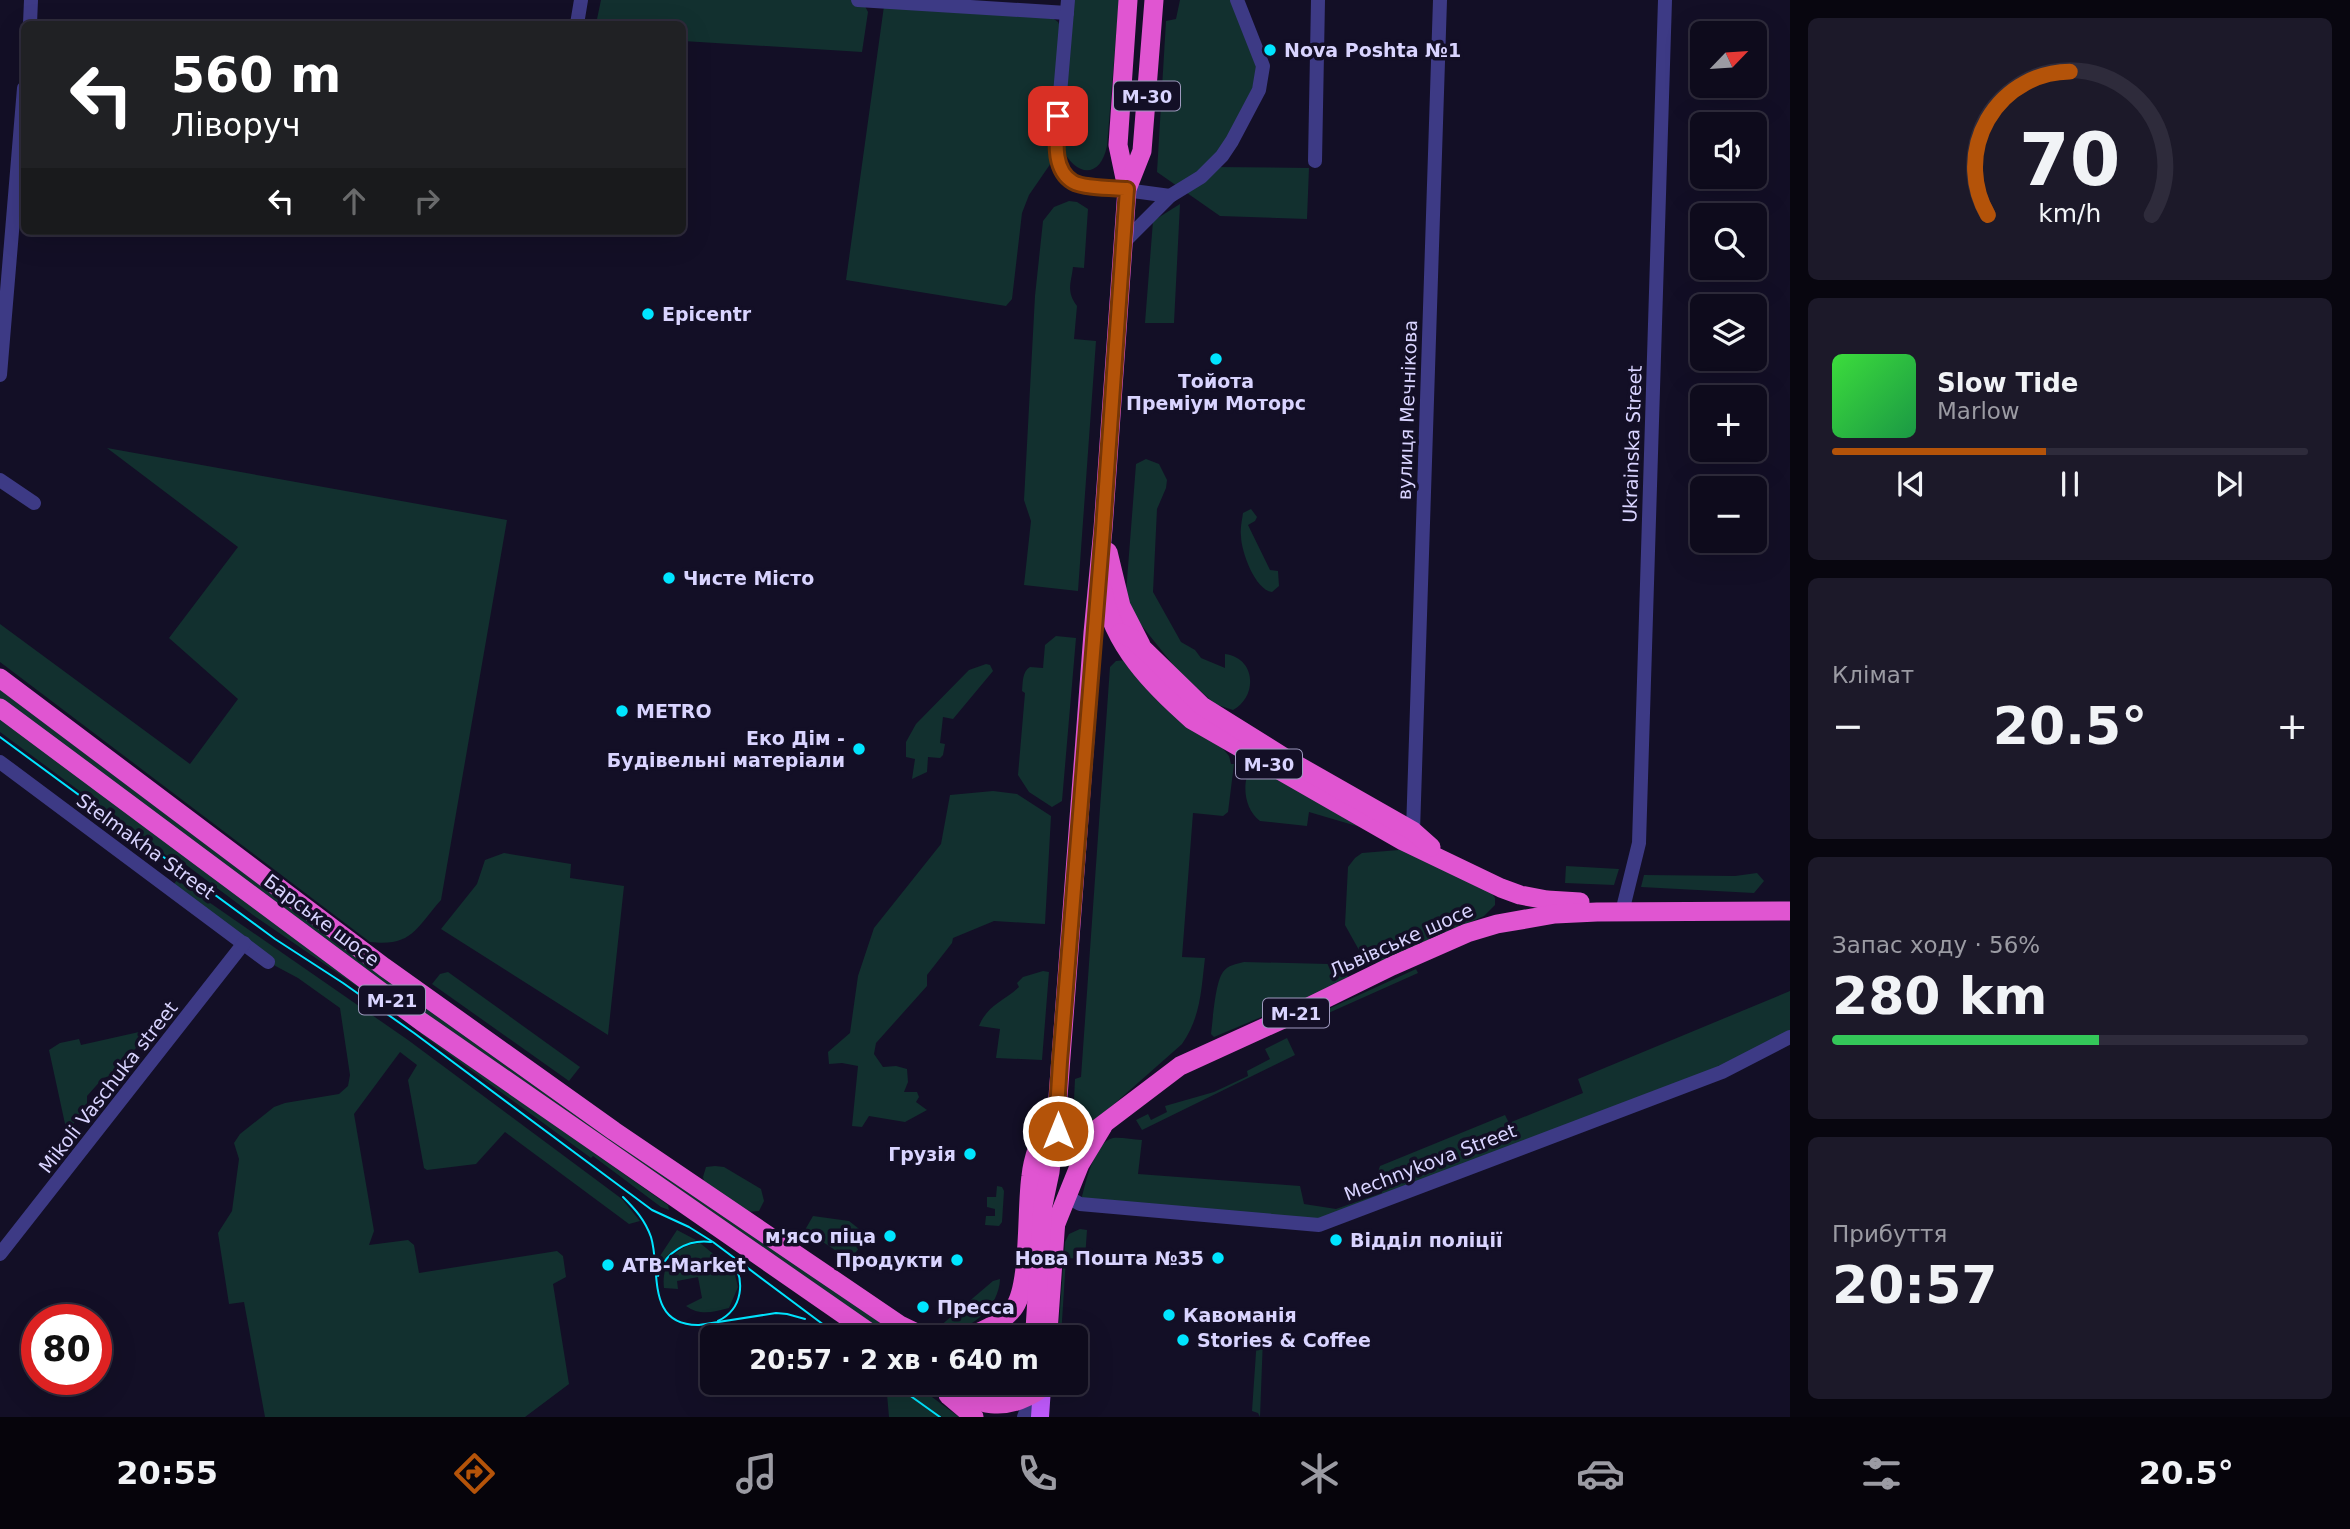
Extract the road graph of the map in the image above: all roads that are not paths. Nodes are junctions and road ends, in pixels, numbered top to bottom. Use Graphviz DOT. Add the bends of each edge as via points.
graph roads {
  1 [pos="31,0"];
  2 [pos="581,0"];
  3 [pos="858,0"];
  4 [pos="1128,0"];
  5 [pos="1154,0"];
  6 [pos="1237,0"];
  7 [pos="1318,0"];
  8 [pos="1440,0"];
  9 [pos="1665,0"];
  10 [pos="1067,7"];
  11 [pos="30,21"];
  12 [pos="578,21"];
  13 [pos="21,124"];
  14 [pos="1315,161"];
  15 [pos="1127,189"];
  16 [pos="1170,196"];
  17 [pos="1123,243"];
  18 [pos="0,375"];
  19 [pos="0,480"];
  20 [pos="34,503"];
  21 [pos="1103,529"];
  22 [pos="1100,575"];
  23 [pos="1115,631"];
  24 [pos="1093,634"];
  25 [pos="1143,649"];
  26 [pos="0,678"];
  27 [pos="0,708"];
  28 [pos="0,762"];
  29 [pos="1413,826"];
  30 [pos="1450,864"];
  31 [pos="1625,896"];
  32 [pos="1657,911"];
  33 [pos="1790,911"];
  34 [pos="244,943"];
  35 [pos="268,962"];
  36 [pos="1790,1037"];
  37 [pos="1057,1110"];
  38 [pos="1106,1122"];
  39 [pos="1066,1196"];
  40 [pos="1055,1226"];
  41 [pos="0,1254"];
  42 [pos="859,1325"];
  43 [pos="905,1325"];
  44 [pos="995,1325"];
  45 [pos="1035,1325"];
  46 [pos="1048,1325"];
  47 [pos="954,1395"];
  48 [pos="962,1395"];
  49 [pos="991,1395"];
  50 [pos="1041,1398"];
  51 [pos="976,1409"];
  52 [pos="1024,1417"];
  1 -- 11 [label="street"];
  2 -- 12 [label="street"];
  3 -- 10 [label="street"];
  4 -- 15 [label="highway, М-30" via="1118,145"];
  5 -- 15 [label="highway, М-30" via="1142,151"];
  6 -- 16 [label="street" via="1263,66 1259,90 1222,156 1201,177"];
  7 -- 14 [label="street"];
  8 -- 29 [label="street, вулиця Мечнікова"];
  9 -- 31 [label="street, Ukrainska Street" via="1639,843"];
  10 -- 15 [label="street" via="1056,141 1060,167 1074,183"];
  13 -- 18 [label="street"];
  15 -- 16 [label="street"];
  15 -- 17 [label="highway, М-30"];
  16 -- 17 [label="street"];
  17 -- 21 [label="highway, М-30"];
  19 -- 20 [label="street"];
  21 -- 22 [label="highway, М-30"];
  21 -- 25 [label="highway, М-30" via="1121,606"];
  22 -- 23 [label="highway, М-30"];
  22 -- 24 [label="highway"];
  23 -- 24 [label="highway"];
  23 -- 25 [label="highway, М-21"];
  23 -- 30 [label="highway, М-30" via="1132,659 1192,720"];
  24 -- 37 [label="highway, М-21"];
  25 -- 29 [label="highway, М-21" via="1202,706 1227,723"];
  26 -- 43 [label="highway, М-21" via="361,951 582,1108"];
  27 -- 42 [label="highway, Барське шосе / М-21" via="422,1022"];
  28 -- 34 [label="street, Stelmakha Street"];
  29 -- 30 [label="highway, М-21"];
  30 -- 31 [label="highway, М-21" via="1520,895 1547,901"];
  31 -- 32 [label="highway, М-21"];
  32 -- 33 [label="highway, Львівське шосе / М-21"];
  32 -- 38 [label="highway, Львівське шосе / М-21" via="1555,914 1467,933 1181,1066"];
  34 -- 35 [label="street, Stelmakha Street"];
  34 -- 41 [label="street, Mikoli Vaschuka street"];
  36 -- 39 [label="street, Mechnykova Street" via="1722,1072 1319,1225 1080,1203"];
  37 -- 38 [label="highway" via="1065,1133 1073,1137 1093,1132"];
  37 -- 40 [label="highway, М-21" via="1060,1172"];
  37 -- 44 [label="highway, М-21" via="1042,1136 1031,1174 1022,1290 1013,1309"];
  37 -- 45 [label="highway"];
  38 -- 39 [label="highway, М-21"];
  39 -- 40 [label="highway, М-21"];
  40 -- 46 [label="highway, М-21"];
  47 -- 51 [label="highway"];
  48 -- 51 [label="highway"];
  49 -- 51 [label="highway"];
  50 -- 51 [label="highway"];
  50 -- 52 [label="street"];
}
